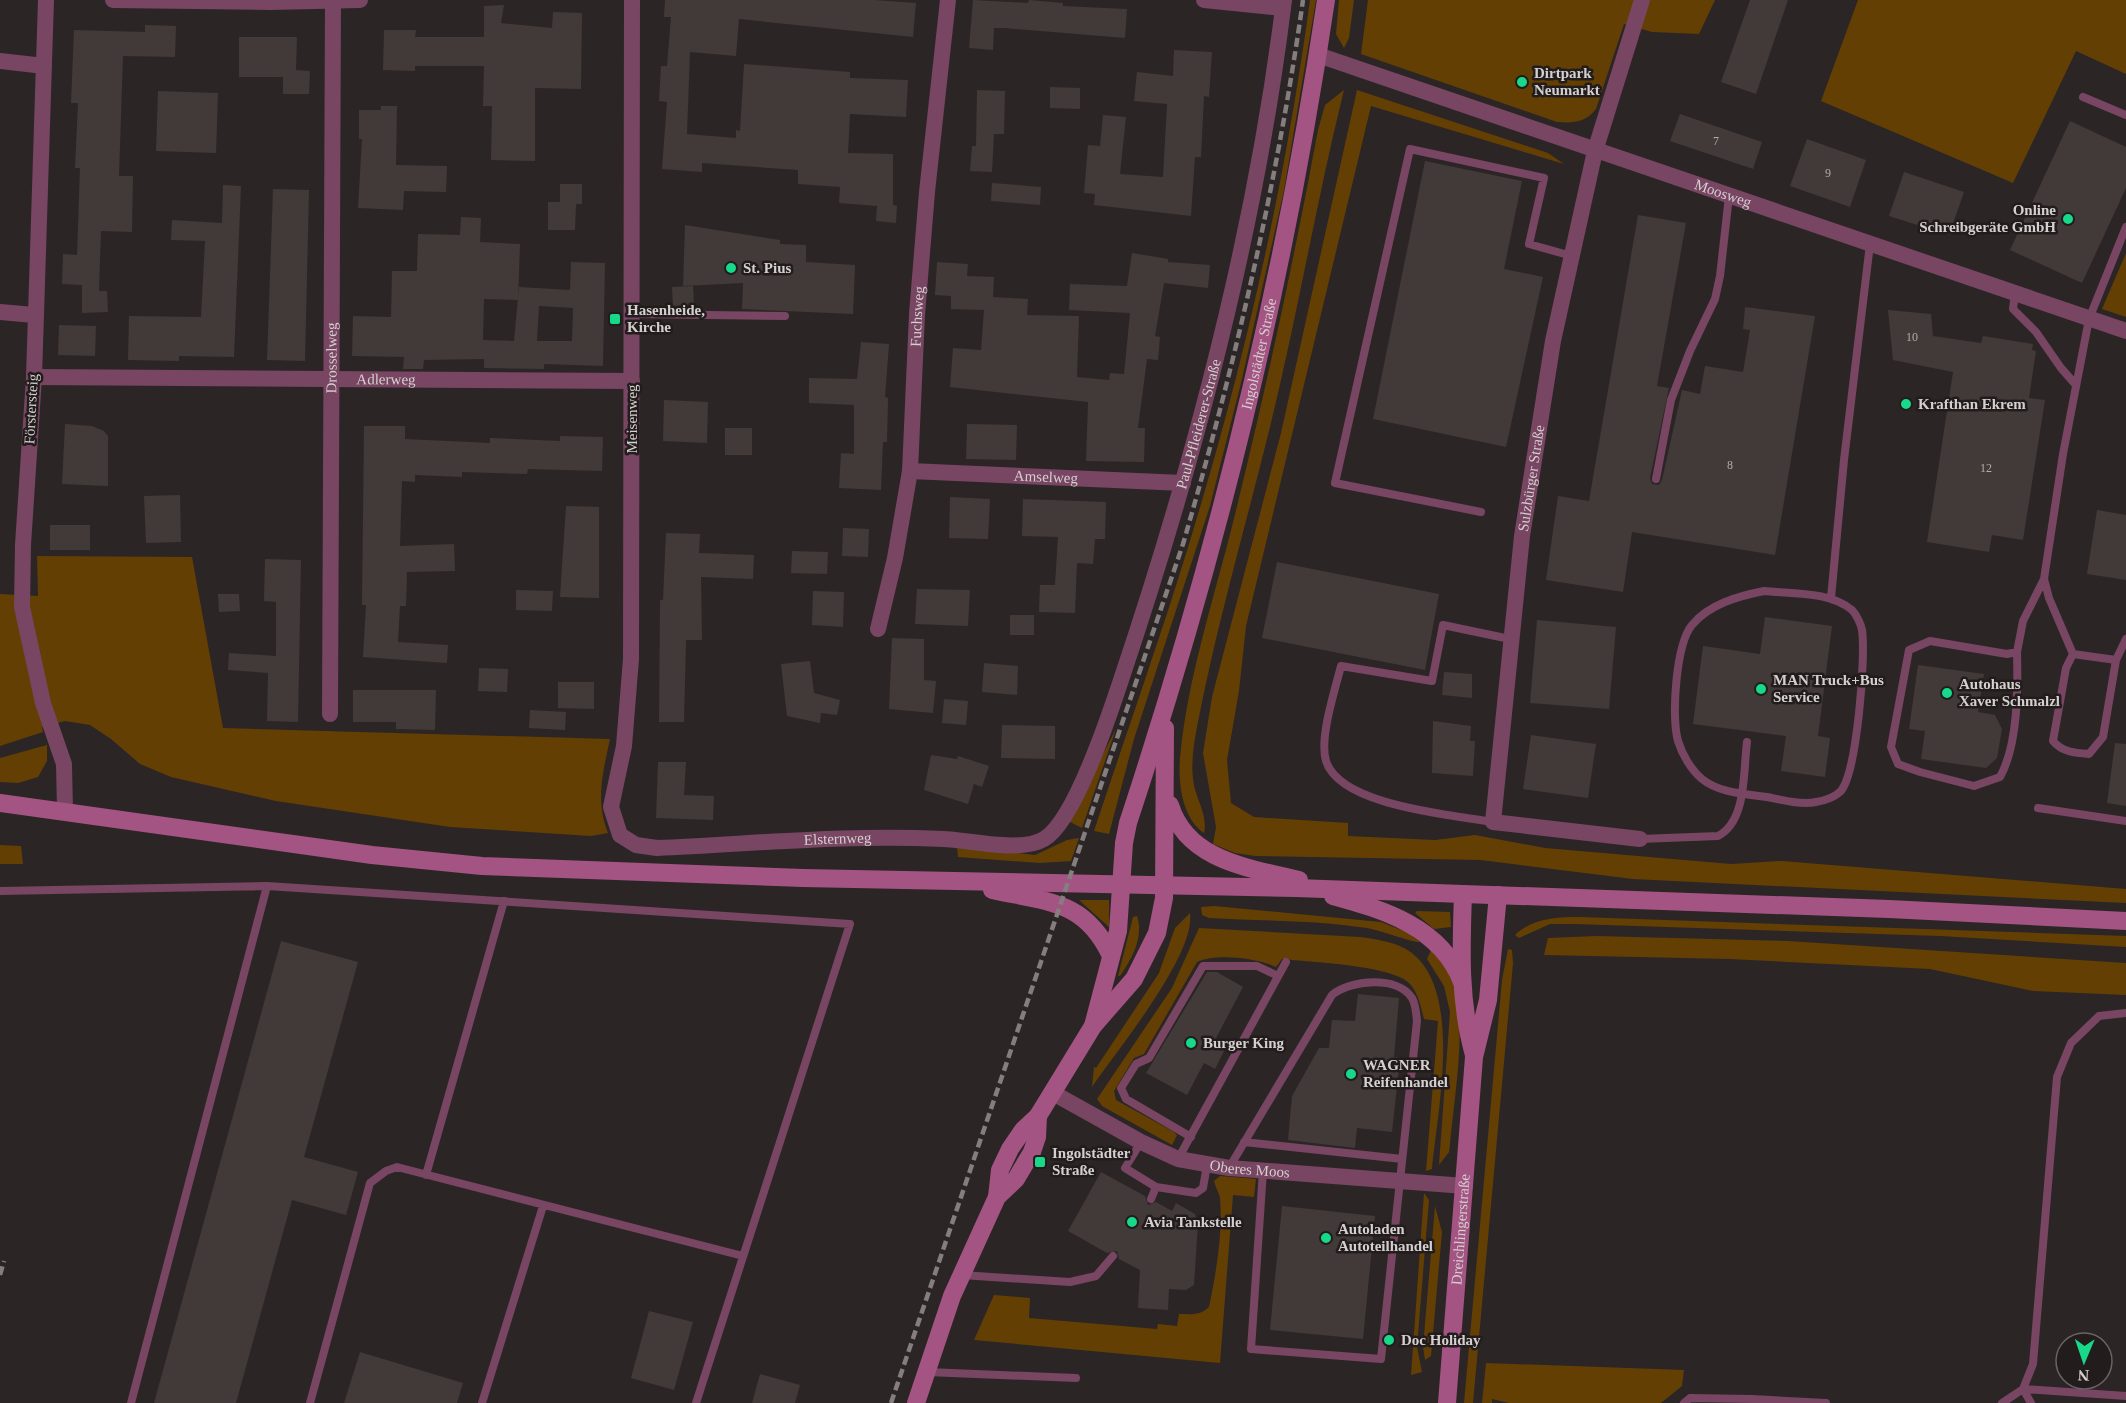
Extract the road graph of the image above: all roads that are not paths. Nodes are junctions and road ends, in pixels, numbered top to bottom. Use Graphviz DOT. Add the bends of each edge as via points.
graph roads {
  1 [pos="46,0"];
  2 [pos="113,0"];
  3 [pos="360,0"];
  4 [pos="632,0"];
  5 [pos="948,0"];
  6 [pos="1204,0"];
  7 [pos="1326,0"];
  8 [pos="1642,0"];
  9 [pos="333,2"];
  10 [pos="1283,4"];
  11 [pos="1318,55"];
  12 [pos="0,61"];
  13 [pos="44,66"];
  14 [pos="2083,97"];
  15 [pos="2126,115"];
  16 [pos="1595,151"];
  17 [pos="1729,196"];
  18 [pos="2126,227"];
  19 [pos="1870,244"];
  20 [pos="1572,256"];
  21 [pos="2015,293"];
  22 [pos="0,312"];
  23 [pos="633,314"];
  24 [pos="34,315"];
  25 [pos="785,316"];
  26 [pos="2089,319"];
  27 [pos="2126,332"];
  28 [pos="34,377"];
  29 [pos="333,379"];
  30 [pos="632,381"];
  31 [pos="2076,386"];
  32 [pos="910,471"];
  33 [pos="1656,479"];
  34 [pos="1183,483"];
  35 [pos="1481,512"];
  36 [pos="2044,579"];
  37 [pos="1831,598"];
  38 [pos="878,629"];
  39 [pos="1510,639"];
  40 [pos="2126,639"];
  41 [pos="2017,652"];
  42 [pos="2073,654"];
  43 [pos="2116,660"];
  44 [pos="1168,702"];
  45 [pos="330,714"];
  46 [pos="1746,742"];
  47 [pos="1740,794"];
  48 [pos="1167,795"];
  49 [pos="0,803"];
  50 [pos="2038,808"];
  51 [pos="65,811"];
  52 [pos="2126,821"];
  53 [pos="1493,822"];
  54 [pos="1055,831"];
  55 [pos="620,835"];
  56 [pos="1640,839"];
  57 [pos="952,881"];
  58 [pos="1122,883"];
  59 [pos="1165,884"];
  60 [pos="267,886"];
  61 [pos="1296,888"];
  62 [pos="1337,889"];
  63 [pos="0,891"];
  64 [pos="1463,894"];
  65 [pos="1498,896"];
  66 [pos="504,901"];
  67 [pos="2126,921"];
  68 [pos="1111,956"];
  69 [pos="1286,962"];
  70 [pos="1278,976"];
  71 [pos="1462,982"];
  72 [pos="2126,1013"];
  73 [pos="1093,1026"];
  74 [pos="1474,1057"];
  75 [pos="1053,1093"];
  76 [pos="1191,1137"];
  77 [pos="1142,1142"];
  78 [pos="1244,1142"];
  79 [pos="1402,1159"];
  80 [pos="1178,1160"];
  81 [pos="1207,1166"];
  82 [pos="1229,1168"];
  83 [pos="1263,1171"];
  84 [pos="426,1175"];
  85 [pos="1399,1182"];
  86 [pos="1465,1186"];
  87 [pos="1156,1187"];
  88 [pos="1151,1199"];
  89 [pos="543,1206"];
  90 [pos="743,1256"];
  91 [pos="1113,1256"];
  92 [pos="961,1275"];
  93 [pos="927,1372"];
  94 [pos="1076,1378"];
  95 [pos="2023,1389"];
  96 [pos="2126,1396"];
  97 [pos="1749,1401"];
  98 [pos="694,1402"];
  99 [pos="131,1403"];
  100 [pos="310,1403"];
  101 [pos="482,1403"];
  102 [pos="916,1403"];
  103 [pos="1447,1403"];
  104 [pos="1684,1403"];
  105 [pos="1826,1403"];
  106 [pos="2002,1403"];
  107 [pos="2031,1403"];
  1 -- 13 [label="street, Förstersteig"];
  2 -- 9 [label="street"];
  3 -- 9 [label="street"];
  4 -- 23 [label="street, Meisenweg"];
  5 -- 32 [label="street, Fuchsweg" via="917,314"];
  6 -- 10 [label="street"];
  7 -- 11 [label="street, Ingolstädter Straße"];
  8 -- 16 [label="street, Sulzbürger Straße"];
  9 -- 29 [label="street, Drosselweg"];
  10 -- 34 [label="street, Paul-Pfleiderer-Straße" via="1251,197"];
  11 -- 16 [label="street, Moosweg"];
  11 -- 44 [label="street, Ingolstädter Straße" via="1251,384"];
  12 -- 13 [label="street"];
  13 -- 24 [label="street, Förstersteig"];
  14 -- 15 [label="lane"];
  16 -- 17 [label="street, Moosweg"];
  16 -- 20 [label="street, Sulzbürger Straße"];
  17 -- 19 [label="street, Moosweg"];
  17 -- 33 [label="lane" via="1715,298 1671,400"];
  18 -- 26 [label="lane"];
  19 -- 21 [label="street, Moosweg"];
  19 -- 37 [label="lane"];
  20 -- 35 [label="lane" via="1529,244 1544,178 1410,149 1335,483"];
  20 -- 39 [label="street, Sulzbürger Straße" via="1534,456"];
  21 -- 26 [label="street, Moosweg"];
  21 -- 31 [label="lane" via="2013,309 2036,332"];
  22 -- 24 [label="street"];
  23 -- 25 [label="lane"];
  23 -- 30 [label="street, Meisenweg"];
  24 -- 28 [label="street, Förstersteig"];
  26 -- 27 [label="street, Moosweg"];
  26 -- 31 [label="lane"];
  28 -- 29 [label="street, Adlerweg"];
  28 -- 51 [label="street, Förstersteig" via="22,607 43,703 64,764"];
  29 -- 30 [label="street, Adlerweg"];
  29 -- 45 [label="street, Drosselweg"];
  30 -- 55 [label="street, Meisenweg" via="631,659 624,746 611,807"];
  31 -- 36 [label="lane"];
  32 -- 34 [label="street, Amselweg"];
  32 -- 38 [label="street, Fuchsweg"];
  34 -- 54 [label="street, Paul-Pfleiderer-Straße" via="1107,720"];
  36 -- 41 [label="lane" via="2023,621"];
  36 -- 42 [label="lane"];
  37 -- 47 [label="lane" via="1854,611 1862,628 1849,774 1840,791 1814,803"];
  37 -- 47 [label="lane" via="1764,591 1738,596 1699,617 1690,627 1679,669 1678,740 1688,763 1701,778 1716,788"];
  39 -- 53 [label="street, Sulzbürger Straße"];
  39 -- 53 [label="lane" via="1443,625 1432,681 1341,666 1324,745 1326,762 1336,779 1360,793 1411,808"];
  40 -- 43 [label="lane"];
  41 -- 41 [label="lane" via="2007,654 1930,641 1909,650 1891,747 1898,764 1974,786 2000,777 2009,762"];
  42 -- 43 [label="lane"];
  42 -- 43 [label="lane" via="2066,668 2053,741 2073,753 2089,754 2103,737"];
  44 -- 48 [label="street, Ingolstädter Straße" via="1164,750"];
  44 -- 58 [label="street, Ingolstädter Straße" via="1128,823"];
  46 -- 47 [label="lane"];
  47 -- 56 [label="lane" via="1735,822 1718,836"];
  48 -- 59 [label="street, Ingolstädter Straße"];
  48 -- 62 [label="street" via="1181,831 1216,857"];
  49 -- 51 [label="street"];
  50 -- 52 [label="lane"];
  51 -- 57 [label="street" via="433,863 625,873"];
  53 -- 56 [label="street"];
  54 -- 55 [label="street, Elsternweg" via="1040,842 1011,845 889,838 657,848 636,844"];
  57 -- 58 [label="street"];
  57 -- 68 [label="street" via="1052,902 1075,911 1093,926"];
  58 -- 59 [label="street"];
  58 -- 68 [label="street, Ingolstädter Straße" via="1119,924"];
  59 -- 61 [label="street"];
  59 -- 73 [label="street, Ingolstädter Straße" via="1159,925 1142,968"];
  60 -- 63 [label="lane"];
  60 -- 66 [label="lane"];
  60 -- 99 [label="lane"];
  61 -- 62 [label="street"];
  61 -- 71 [label="street" via="1368,906 1414,926 1447,956"];
  62 -- 64 [label="street"];
  64 -- 65 [label="street"];
  64 -- 71 [label="street, Dreichlingerstraße"];
  65 -- 67 [label="street"];
  65 -- 74 [label="street, Dreichlingerstraße" via="1488,1000"];
  66 -- 84 [label="lane"];
  66 -- 90 [label="lane" via="850,924"];
  68 -- 73 [label="street, Ingolstädter Straße"];
  69 -- 70 [label="lane"];
  70 -- 76 [label="lane"];
  70 -- 76 [label="lane" via="1257,966 1203,966 1149,1058 1136,1064 1121,1088 1126,1099"];
  71 -- 74 [label="street, Dreichlingerstraße"];
  72 -- 95 [label="lane" via="2099,1016 2071,1043 2057,1077 2033,1364"];
  73 -- 75 [label="street, Ingolstädter Straße"];
  74 -- 86 [label="street, Dreichlingerstraße"];
  75 -- 77 [label="street, Oberes Moos"];
  75 -- 92 [label="street, Ingolstädter Straße" via="1038,1116 1032,1152 1016,1179 997,1197"];
  76 -- 80 [label="lane"];
  77 -- 80 [label="street, Oberes Moos"];
  77 -- 87 [label="lane" via="1125,1168"];
  78 -- 79 [label="lane"];
  78 -- 79 [label="lane" via="1332,995 1356,983 1383,984 1404,990 1416,1007 1413,1080"];
  78 -- 82 [label="lane"];
  79 -- 85 [label="lane"];
  80 -- 81 [label="street, Oberes Moos"];
  81 -- 82 [label="street, Oberes Moos"];
  81 -- 87 [label="lane" via="1203,1188 1196,1193"];
  82 -- 83 [label="street, Oberes Moos"];
  83 -- 85 [label="street, Oberes Moos"];
  83 -- 85 [label="lane" via="1251,1349 1287,1352 1381,1359"];
  84 -- 89 [label="lane"];
  84 -- 100 [label="lane" via="397,1167 370,1183"];
  85 -- 86 [label="street, Oberes Moos"];
  86 -- 103 [label="street, Dreichlingerstraße"];
  87 -- 88 [label="lane"];
  89 -- 90 [label="lane"];
  89 -- 101 [label="lane"];
  90 -- 98 [label="lane"];
  91 -- 92 [label="lane" via="1096,1276 1070,1282"];
  92 -- 93 [label="street, Ingolstädter Straße"];
  93 -- 94 [label="lane"];
  93 -- 102 [label="street, Ingolstädter Straße"];
  95 -- 96 [label="lane"];
  95 -- 106 [label="lane"];
  95 -- 107 [label="lane"];
  97 -- 104 [label="lane" via="1690,1398"];
  97 -- 105 [label="lane"];
}
